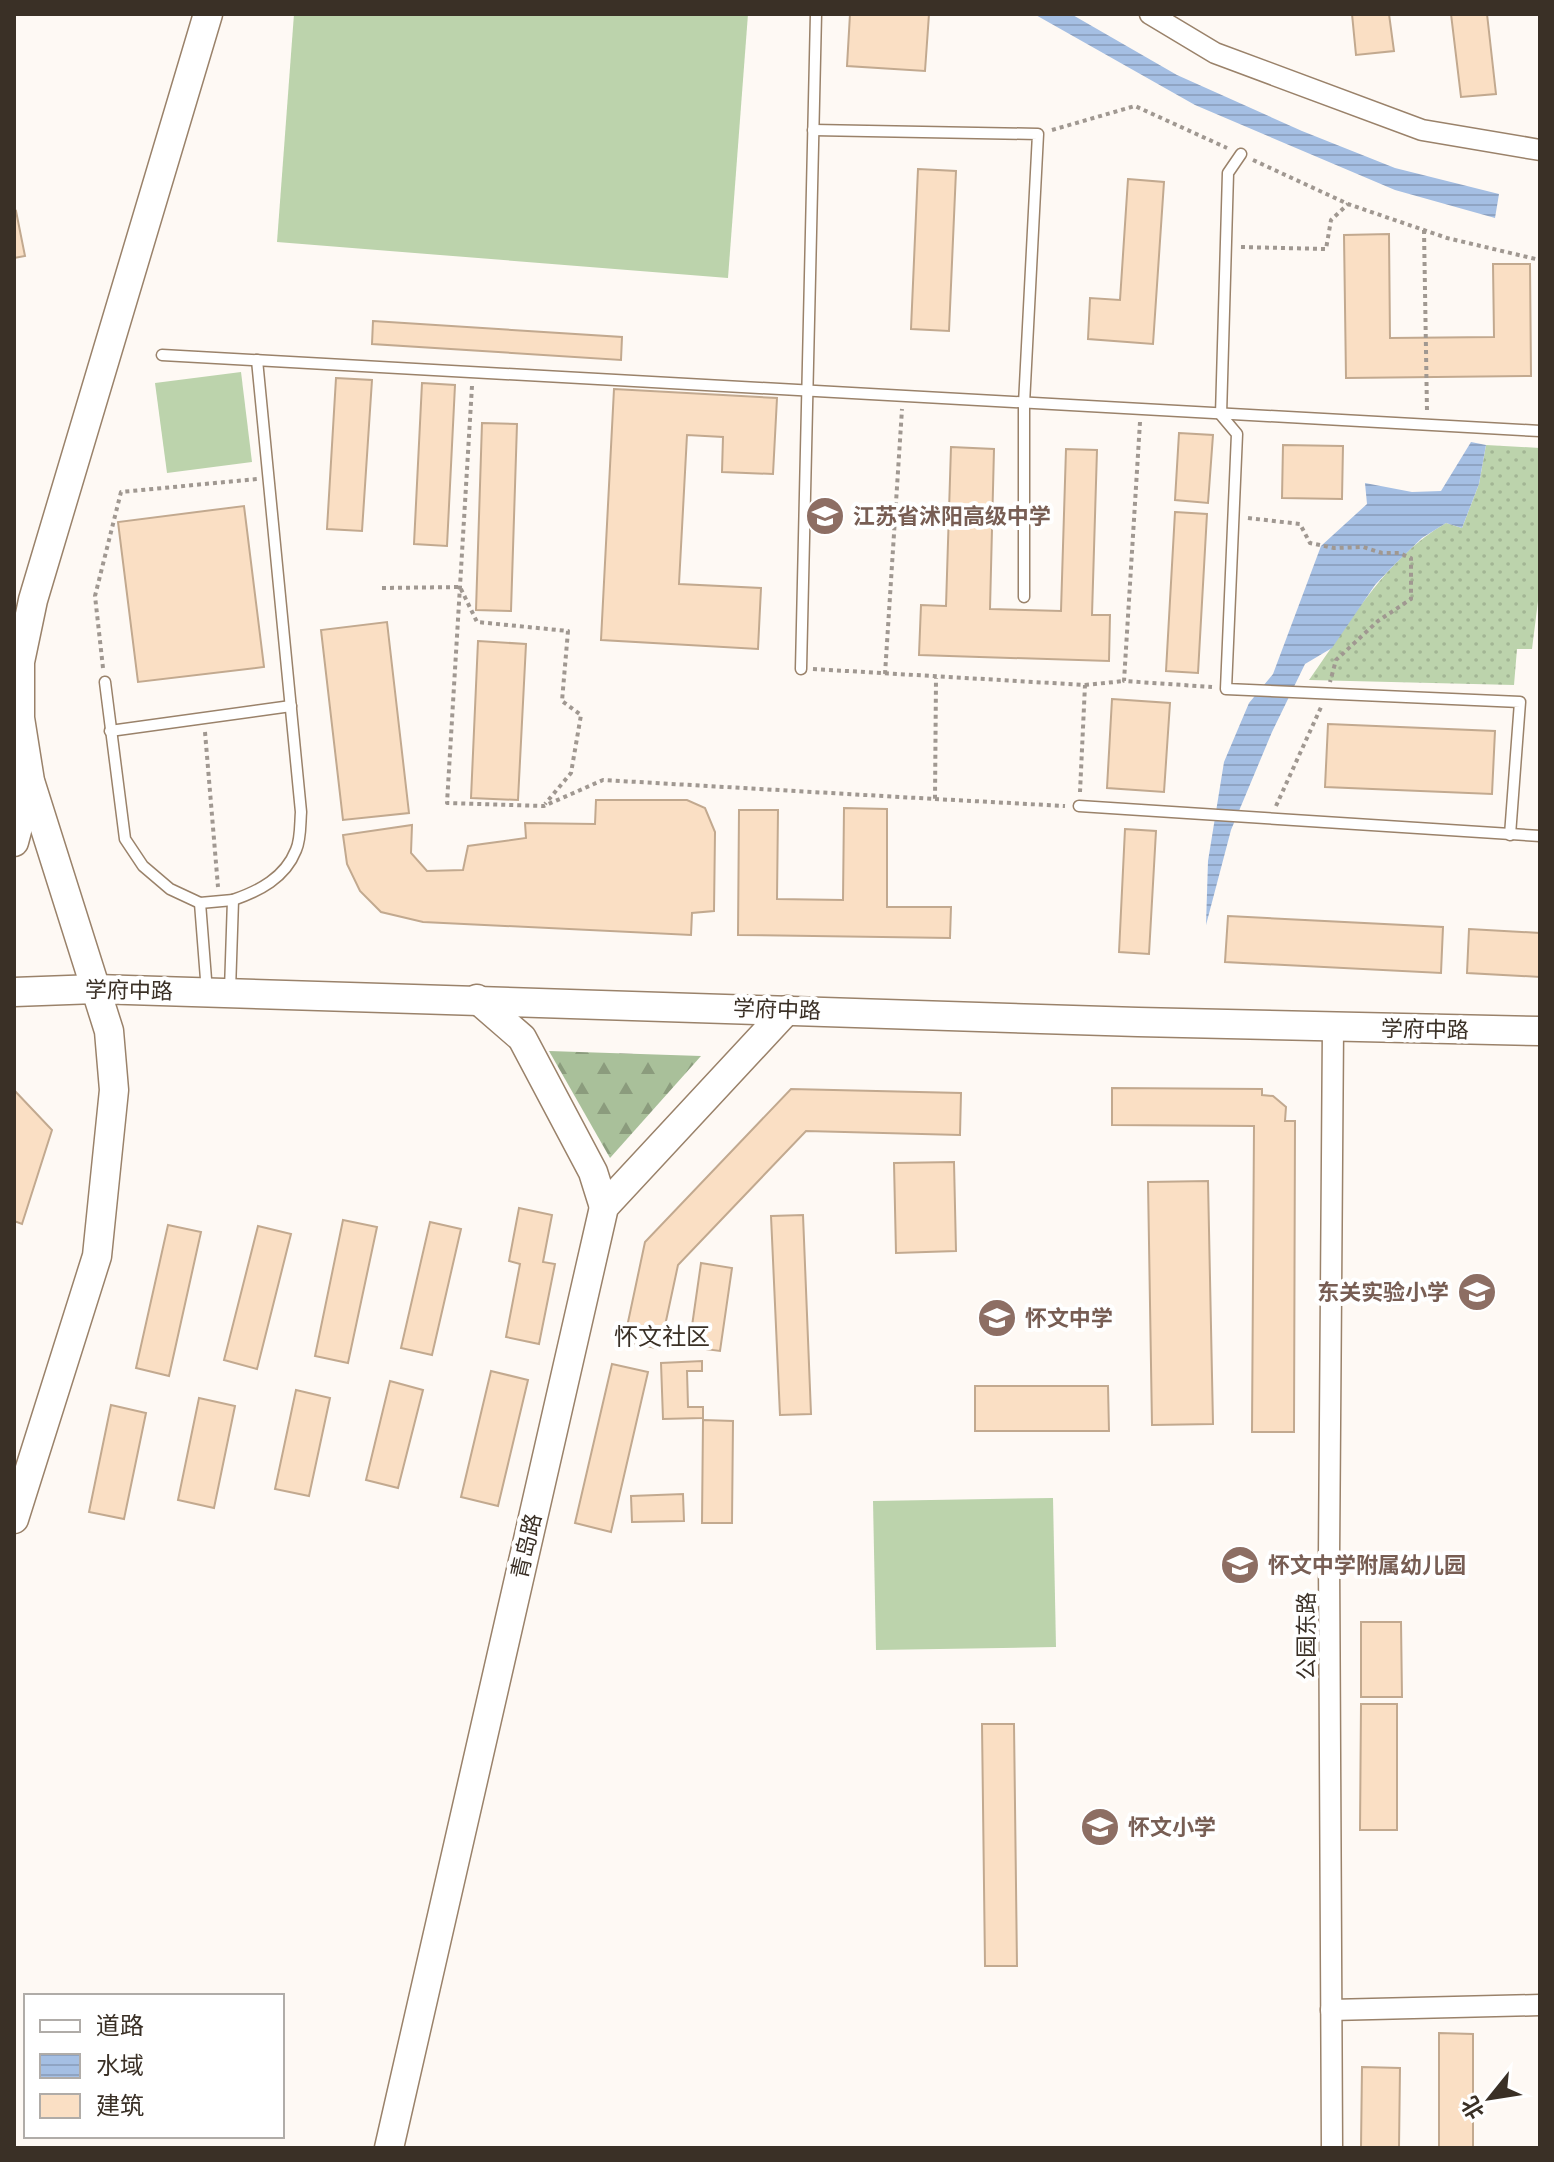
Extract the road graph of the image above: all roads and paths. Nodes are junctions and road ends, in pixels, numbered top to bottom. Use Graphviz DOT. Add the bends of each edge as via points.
graph roads {
  1 [pos="208,14"];
  2 [pos="816,14"];
  3 [pos="1150,14"];
  4 [pos="813,130"];
  5 [pos="1038,134"];
  6 [pos="1540,150"];
  7 [pos="1241,154"];
  8 [pos="1348,204"];
  9 [pos="1424,230"];
  10 [pos="1226,247"];
  11 [pos="1540,260"];
  12 [pos="162,355"];
  13 [pos="257,360"];
  14 [pos="473,371"];
  15 [pos="807,391"];
  16 [pos="903,396"];
  17 [pos="1024,404"];
  18 [pos="1141,411"];
  19 [pos="1221,415"];
  20 [pos="1427,426"];
  21 [pos="1540,431"];
  22 [pos="269,478"];
  23 [pos="1234,517"];
  24 [pos="460,587"];
  25 [pos="382,588"];
  26 [pos="1024,597"];
  27 [pos="801,669"];
  28 [pos="885,674"];
  29 [pos="936,678"];
  30 [pos="1124,681"];
  31 [pos="17,682"];
  32 [pos="105,682"];
  33 [pos="1085,685"];
  34 [pos="1226,689"];
  35 [pos="1328,693"];
  36 [pos="291,706"];
  37 [pos="203,718"];
  38 [pos="110,731"];
  39 [pos="30,781"];
  40 [pos="935,799"];
  41 [pos="544,806"];
  42 [pos="1079,806"];
  43 [pos="1270,819"];
  44 [pos="1510,835"];
  45 [pos="1540,836"];
  46 [pos="14,842"];
  47 [pos="233,900"];
  48 [pos="219,901"];
  49 [pos="200,903"];
  50 [pos="96,989"];
  51 [pos="14,992"];
  52 [pos="218,992"];
  53 [pos="477,999"];
  54 [pos="787,1010"];
  55 [pos="1333,1027"];
  56 [pos="1540,1031"];
  57 [pos="604,1207"];
  58 [pos="14,1519"];
  59 [pos="1540,2005"];
  60 [pos="1331,2010"];
  61 [pos="389,2148"];
  62 [pos="1332,2148"];
  1 -- 31 [label="street" via="33,600"];
  2 -- 4 [label="lane"];
  3 -- 6 [label="street" via="1215,53 1422,130"];
  4 -- 5 [label="lane"];
  4 -- 15 [label="lane"];
  5 -- 7 [label="path" via="1135,106"];
  5 -- 17 [label="lane"];
  7 -- 8 [label="path"];
  7 -- 10 [label="lane" via="1228,173"];
  8 -- 9 [label="path"];
  8 -- 10 [label="path" via="1331,220 1326,249"];
  9 -- 11 [label="path"];
  9 -- 20 [label="path"];
  10 -- 19 [label="lane"];
  12 -- 13 [label="lane"];
  13 -- 14 [label="lane"];
  13 -- 22 [label="lane"];
  14 -- 15 [label="lane"];
  14 -- 24 [label="path"];
  15 -- 16 [label="lane"];
  15 -- 27 [label="lane"];
  16 -- 17 [label="lane"];
  16 -- 28 [label="path"];
  17 -- 18 [label="lane"];
  17 -- 26 [label="lane"];
  18 -- 19 [label="lane"];
  18 -- 30 [label="path"];
  19 -- 20 [label="lane"];
  19 -- 23 [label="lane" via="1237,434"];
  20 -- 21 [label="lane"];
  22 -- 32 [label="path" via="121,492 95,596"];
  22 -- 36 [label="lane"];
  23 -- 34 [label="lane"];
  23 -- 35 [label="path" via="1300,524 1310,543 1411,558 1411,599 1336,660"];
  24 -- 25 [label="path"];
  24 -- 41 [label="path" via="447,803"];
  24 -- 41 [label="path" via="477,622 568,631 562,701 581,715 571,773"];
  27 -- 28 [label="path"];
  28 -- 29 [label="path"];
  29 -- 33 [label="path"];
  29 -- 40 [label="path"];
  30 -- 33 [label="path"];
  30 -- 34 [label="path"];
  31 -- 39 [label="street"];
  32 -- 38 [label="lane"];
  33 -- 42 [label="path"];
  34 -- 35 [label="lane"];
  35 -- 43 [label="path"];
  35 -- 44 [label="lane" via="1520,702"];
  36 -- 37 [label="lane"];
  36 -- 47 [label="lane" via="301,812 297,849 283,871 260,891"];
  37 -- 38 [label="lane"];
  37 -- 48 [label="path"];
  38 -- 49 [label="lane" via="125,839 143,866 170,889"];
  39 -- 46 [label="street"];
  39 -- 50 [label="street"];
  40 -- 41 [label="path" via="603,780"];
  40 -- 42 [label="path"];
  42 -- 43 [label="lane"];
  43 -- 44 [label="lane"];
  44 -- 45 [label="lane"];
  47 -- 48 [label="lane"];
  47 -- 52 [label="lane"];
  48 -- 49 [label="lane"];
  49 -- 52 [label="lane"];
  50 -- 51 [label="street, 学府中路"];
  50 -- 52 [label="street, 学府中路"];
  50 -- 58 [label="street" via="109,1031 114,1090 97,1256"];
  52 -- 53 [label="street, 学府中路"];
  53 -- 54 [label="street, 学府中路"];
  53 -- 57 [label="street" via="522,1038 593,1172"];
  54 -- 55 [label="street, 学府中路"];
  54 -- 57 [label="street"];
  55 -- 56 [label="street, 学府中路"];
  55 -- 60 [label="street, 公园东路"];
  57 -- 61 [label="street, 青岛路"];
  59 -- 60 [label="street"];
  60 -- 62 [label="street, 公园东路"];
}
